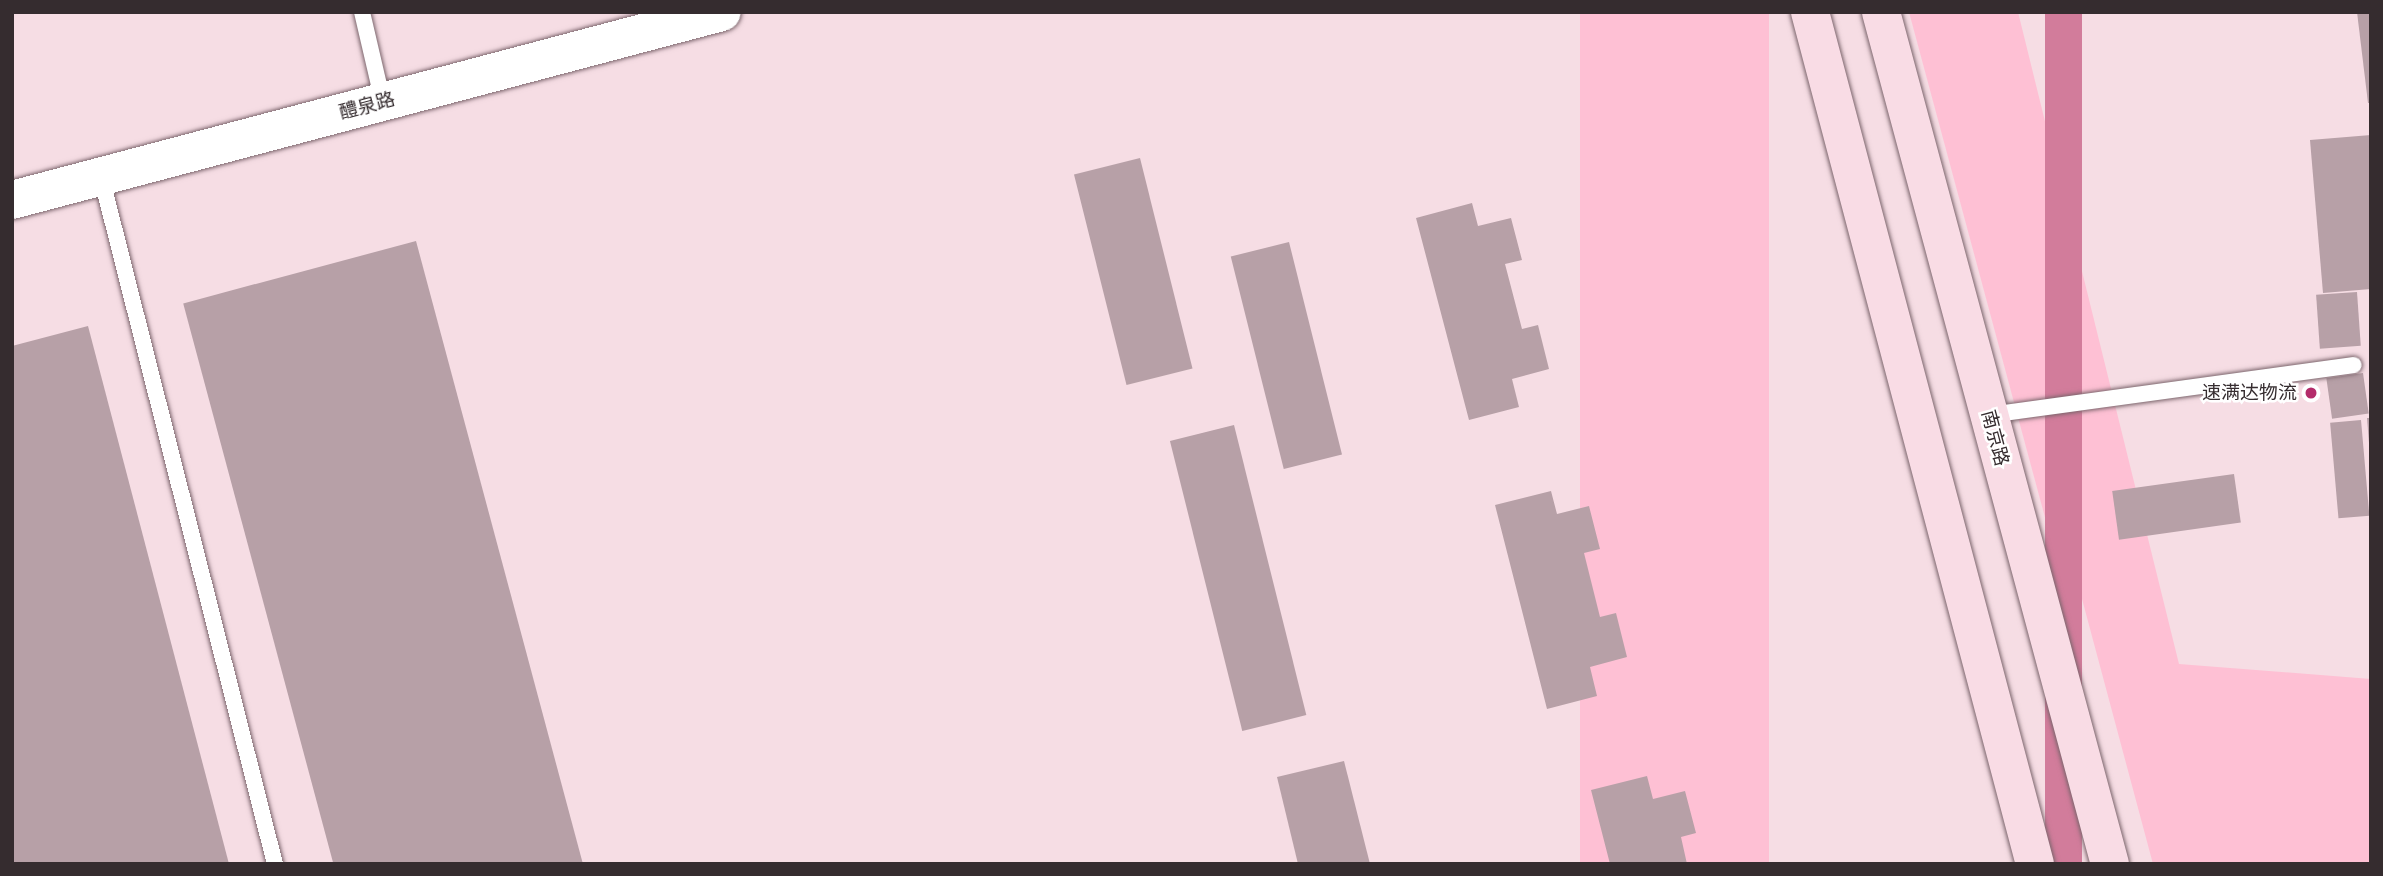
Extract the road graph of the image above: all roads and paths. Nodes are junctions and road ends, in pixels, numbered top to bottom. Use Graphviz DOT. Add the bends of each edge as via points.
graph roads {
  1 [pos="362,12"];
  2 [pos="722,12"];
  3 [pos="1810,12"];
  4 [pos="1881,12"];
  5 [pos="383,102"];
  6 [pos="101,176"];
  7 [pos="12,200"];
  8 [pos="2354,365"];
  9 [pos="1989,415"];
  10 [pos="275,864"];
  11 [pos="2035,864"];
  12 [pos="2110,864"];
  1 -- 5 [label="lane"];
  2 -- 5 [label="street, 醴泉路"];
  3 -- 11 [label="main road"];
  4 -- 9 [label="main road, 南京路"];
  5 -- 6 [label="street, 醴泉路"];
  6 -- 7 [label="street, 醴泉路"];
  6 -- 10 [label="lane"];
  8 -- 9 [label="lane"];
  9 -- 12 [label="main road, 南京路"];
}
